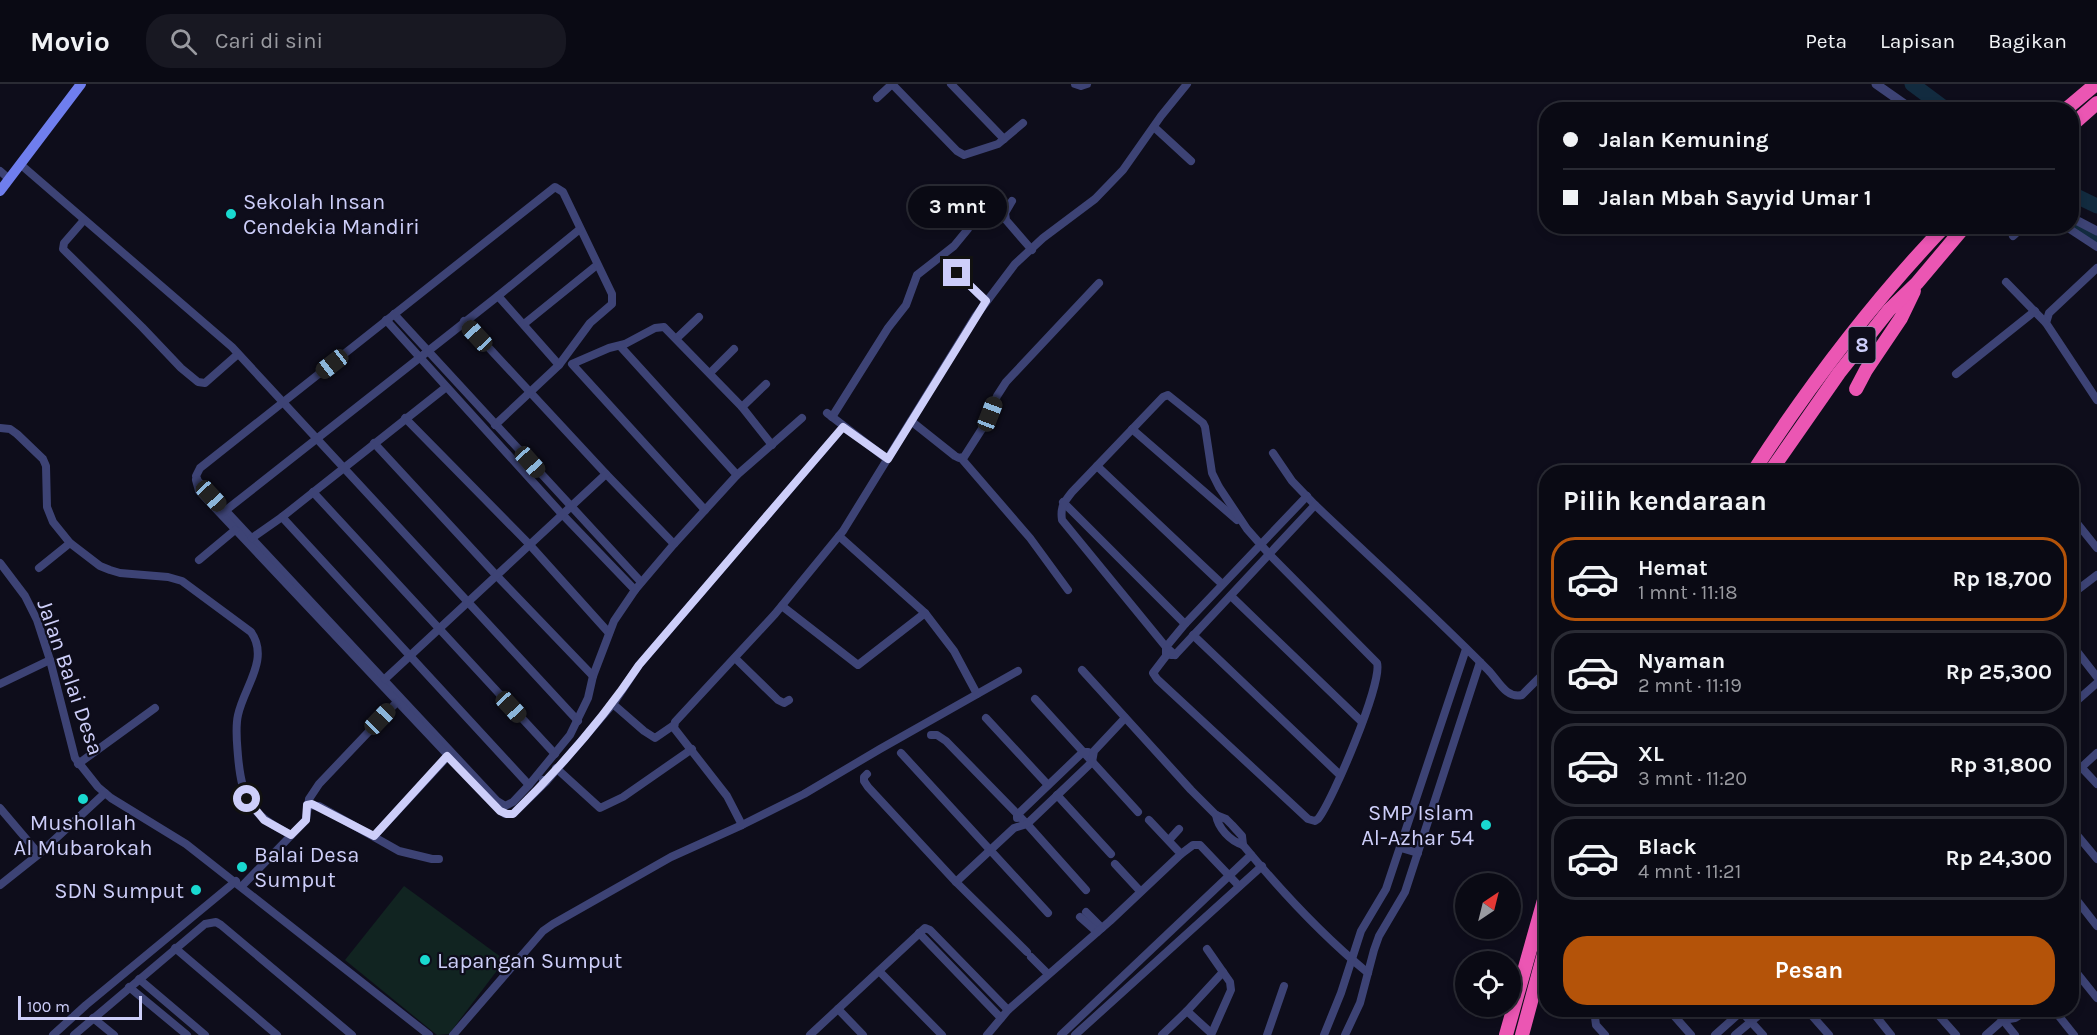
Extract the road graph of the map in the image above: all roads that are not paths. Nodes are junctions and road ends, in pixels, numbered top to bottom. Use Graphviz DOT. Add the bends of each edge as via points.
graph roads {
  1 [pos="81,84"];
  2 [pos="892,84"];
  3 [pos="951,84"];
  4 [pos="1075,84"];
  5 [pos="1086,84"];
  6 [pos="1187,84"];
  7 [pos="1876,84"];
  8 [pos="2096,84"];
  9 [pos="877,98"];
  10 [pos="1902,102"];
  11 [pos="2075,102"];
  12 [pos="2097,104"];
  13 [pos="2079,119"];
  14 [pos="1023,123"];
  15 [pos="1154,127"];
  16 [pos="1004,139"];
  17 [pos="1191,161"];
  18 [pos="20,164"];
  19 [pos="0,171"];
  20 [pos="9,179"];
  21 [pos="0,191"];
  22 [pos="1012,201"];
  23 [pos="84,220"];
  24 [pos="2079,222"];
  25 [pos="580,229"];
  26 [pos="968,229"];
  27 [pos="2097,231"];
  28 [pos="1937,234"];
  29 [pos="1958,234"];
  30 [pos="2077,234"];
  31 [pos="2097,247"];
  32 [pos="1032,250"];
  33 [pos="597,265"];
  34 [pos="2097,268"];
  35 [pos="957,273"];
  36 [pos="2006,282"];
  37 [pos="1099,283"];
  38 [pos="1917,283"];
  39 [pos="498,296"];
  40 [pos="986,301"];
  41 [pos="2035,311"];
  42 [pos="394,314"];
  43 [pos="699,317"];
  44 [pos="386,320"];
  45 [pos="464,321"];
  46 [pos="2046,323"];
  47 [pos="524,324"];
  48 [pos="677,338"];
  49 [pos="620,346"];
  50 [pos="734,348"];
  51 [pos="428,351"];
  52 [pos="238,354"];
  53 [pos="419,358"];
  54 [pos="569,361"];
  55 [pos="560,365"];
  56 [pos="710,373"];
  57 [pos="1956,374"];
  58 [pos="766,384"];
  59 [pos="445,388"];
  60 [pos="1856,389"];
  61 [pos="530,393"];
  62 [pos="2097,399"];
  63 [pos="283,404"];
  64 [pos="742,407"];
  65 [pos="405,418"];
  66 [pos="802,418"];
  67 [pos="911,421"];
  68 [pos="495,425"];
  69 [pos="843,427"];
  70 [pos="0,428"];
  71 [pos="1132,429"];
  72 [pos="316,439"];
  73 [pos="374,443"];
  74 [pos="772,445"];
  75 [pos="517,448"];
  76 [pos="1273,453"];
  77 [pos="508,455"];
  78 [pos="961,458"];
  79 [pos="888,459"];
  80 [pos="1758,465"];
  81 [pos="1775,465"];
  82 [pos="1097,466"];
  83 [pos="343,467"];
  84 [pos="606,474"];
  85 [pos="196,476"];
  86 [pos="736,476"];
  87 [pos="314,492"];
  88 [pos="1307,496"];
  89 [pos="1064,502"];
  90 [pos="1315,505"];
  91 [pos="569,506"];
  92 [pos="225,510"];
  93 [pos="705,510"];
  94 [pos="561,513"];
  95 [pos="282,517"];
  96 [pos="2079,525"];
  97 [pos="1247,529"];
  98 [pos="235,530"];
  99 [pos="839,536"];
  100 [pos="252,538"];
  101 [pos="70,543"];
  102 [pos="2096,543"];
  103 [pos="529,544"];
  104 [pos="674,544"];
  105 [pos="1260,545"];
  106 [pos="1269,555"];
  107 [pos="200,560"];
  108 [pos="0,563"];
  109 [pos="39,568"];
  110 [pos="495,575"];
  111 [pos="2097,575"];
  112 [pos="641,582"];
  113 [pos="1222,584"];
  114 [pos="2079,589"];
  115 [pos="635,590"];
  116 [pos="1068,590"];
  117 [pos="1231,596"];
  118 [pos="467,602"];
  119 [pos="782,606"];
  120 [pos="1201,607"];
  121 [pos="925,613"];
  122 [pos="1211,617"];
  123 [pos="1185,624"];
  124 [pos="438,629"];
  125 [pos="609,633"];
  126 [pos="1193,635"];
  127 [pos="1166,646"];
  128 [pos="1466,649"];
  129 [pos="2079,654"];
  130 [pos="1170,655"];
  131 [pos="410,656"];
  132 [pos="735,658"];
  133 [pos="50,660"];
  134 [pos="1480,662"];
  135 [pos="1082,670"];
  136 [pos="1018,671"];
  137 [pos="593,676"];
  138 [pos="2097,677"];
  139 [pos="1539,678"];
  140 [pos="385,679"];
  141 [pos="2097,683"];
  142 [pos="0,684"];
  143 [pos="977,694"];
  144 [pos="1035,699"];
  145 [pos="2079,699"];
  146 [pos="789,700"];
  147 [pos="396,703"];
  148 [pos="613,704"];
  149 [pos="155,708"];
  150 [pos="986,718"];
  151 [pos="1125,718"];
  152 [pos="578,720"];
  153 [pos="1362,722"];
  154 [pos="674,725"];
  155 [pos="932,735"];
  156 [pos="692,748"];
  157 [pos="1094,751"];
  158 [pos="1083,752"];
  159 [pos="901,753"];
  160 [pos="2097,753"];
  161 [pos="555,754"];
  162 [pos="447,756"];
  163 [pos="1092,762"];
  164 [pos="78,764"];
  165 [pos="556,768"];
  166 [pos="2082,768"];
  167 [pos="2079,770"];
  168 [pos="867,774"];
  169 [pos="539,775"];
  170 [pos="1340,775"];
  171 [pos="546,782"];
  172 [pos="2097,784"];
  173 [pos="529,785"];
  174 [pos="1048,785"];
  175 [pos="105,793"];
  176 [pos="1057,795"];
  177 [pos="307,805"];
  178 [pos="0,808"];
  179 [pos="1138,812"];
  180 [pos="1017,815"];
  181 [pos="1149,820"];
  182 [pos="1027,824"];
  183 [pos="742,825"];
  184 [pos="1014,828"];
  185 [pos="1179,829"];
  186 [pos="291,835"];
  187 [pos="374,836"];
  188 [pos="2079,837"];
  189 [pos="1169,840"];
  190 [pos="1401,848"];
  191 [pos="991,851"];
  192 [pos="1418,853"];
  193 [pos="39,854"];
  194 [pos="1111,854"];
  195 [pos="1181,854"];
  196 [pos="1251,855"];
  197 [pos="439,859"];
  198 [pos="2097,859"];
  199 [pos="1115,864"];
  200 [pos="1262,866"];
  201 [pos="1230,876"];
  202 [pos="956,882"];
  203 [pos="239,884"];
  204 [pos="0,885"];
  205 [pos="1239,886"];
  206 [pos="1086,890"];
  207 [pos="1140,891"];
  208 [pos="2079,903"];
  209 [pos="1048,913"];
  210 [pos="1083,915"];
  211 [pos="1539,918"];
  212 [pos="2097,926"];
  213 [pos="1100,930"];
  214 [pos="919,933"];
  215 [pos="175,948"];
  216 [pos="1207,949"];
  217 [pos="1352,960"];
  218 [pos="879,971"];
  219 [pos="1223,972"];
  220 [pos="1539,972"];
  221 [pos="1368,973"];
  222 [pos="1048,974"];
  223 [pos="2079,976"];
  224 [pos="139,979"];
  225 [pos="1284,986"];
  226 [pos="129,987"];
  227 [pos="2097,999"];
  228 [pos="838,1009"];
  229 [pos="1008,1010"];
  230 [pos="1187,1011"];
  231 [pos="1595,1017"];
  232 [pos="1675,1017"];
  233 [pos="1734,1017"];
  234 [pos="1747,1017"];
  235 [pos="1756,1017"];
  236 [pos="1814,1017"];
  237 [pos="1877,1017"];
  238 [pos="1940,1017"];
  239 [pos="2001,1017"];
  240 [pos="2060,1017"];
  241 [pos="93,1018"];
  242 [pos="1001,1018"];
  243 [pos="2015,1018"];
  244 [pos="2003,1020"];
  245 [pos="1751,1021"];
  246 [pos="1507,1032"];
  247 [pos="2010,1033"];
  248 [pos="1211,1034"];
  249 [pos="53,1035"];
  250 [pos="74,1035"];
  251 [pos="114,1035"];
  252 [pos="187,1035"];
  253 [pos="204,1035"];
  254 [pos="277,1035"];
  255 [pos="352,1035"];
  256 [pos="429,1035"];
  257 [pos="453,1035"];
  258 [pos="810,1035"];
  259 [pos="863,1035"];
  260 [pos="942,1035"];
  261 [pos="987,1035"];
  262 [pos="1061,1035"];
  263 [pos="1075,1035"];
  264 [pos="1162,1035"];
  265 [pos="1267,1035"];
  266 [pos="1324,1035"];
  267 [pos="1345,1035"];
  268 [pos="1522,1035"];
  269 [pos="1605,1035"];
  270 [pos="1691,1035"];
  271 [pos="1715,1035"];
  272 [pos="1735,1035"];
  273 [pos="1763,1035"];
  274 [pos="1829,1035"];
  275 [pos="1891,1035"];
  276 [pos="1956,1035"];
  277 [pos="1986,1035"];
  278 [pos="2074,1035"];
  1 -- 18 [label="main road"];
  2 -- 9 [label="street"];
  2 -- 16 [label="street" via="960,153 968,155"];
  3 -- 16 [label="street"];
  4 -- 5 [label="street"];
  6 -- 15 [label="street"];
  7 -- 10 [label="street"];
  8 -- 11 [label="highway"];
  12 -- 13 [label="highway"];
  14 -- 16 [label="street"];
  15 -- 17 [label="street"];
  15 -- 32 [label="street" via="1107,187"];
  18 -- 20 [label="main road"];
  18 -- 23 [label="street"];
  19 -- 20 [label="street"];
  20 -- 21 [label="main road"];
  22 -- 32 [label="street" via="1006,210 1006,220"];
  23 -- 52 [label="street"];
  23 -- 52 [label="street" via="63,249 181,368 205,383"];
  24 -- 27 [label="street"];
  25 -- 33 [label="street"];
  25 -- 39 [label="street"];
  25 -- 42 [label="street" via="562,192 552,188"];
  26 -- 69 [label="street" via="954,246 917,275 909,299 830,415"];
  28 -- 80 [label="highway, 8" via="1830,363"];
  29 -- 38 [label="highway, 8"];
  30 -- 31 [label="street"];
  32 -- 40 [label="street" via="1009,271"];
  33 -- 47 [label="street"];
  33 -- 54 [label="street" via="612,294 612,304 590,323"];
  34 -- 46 [label="street" via="2049,314"];
  35 -- 40 [label="street"];
  36 -- 41 [label="street"];
  37 -- 78 [label="street" via="1005,382 987,421"];
  38 -- 60 [label="highway" via="1901,318"];
  38 -- 81 [label="highway, 8" via="1889,310 1839,374"];
  39 -- 45 [label="street"];
  39 -- 47 [label="street"];
  40 -- 67 [label="street"];
  41 -- 46 [label="street"];
  41 -- 57 [label="street"];
  42 -- 44 [label="street"];
  42 -- 51 [label="street"];
  43 -- 48 [label="street"];
  44 -- 53 [label="street"];
  44 -- 63 [label="street"];
  45 -- 51 [label="street"];
  45 -- 61 [label="street"];
  46 -- 62 [label="street"];
  47 -- 55 [label="street"];
  48 -- 49 [label="street" via="659,327"];
  48 -- 56 [label="street"];
  49 -- 54 [label="street"];
  49 -- 86 [label="street"];
  50 -- 56 [label="street"];
  51 -- 53 [label="street"];
  51 -- 68 [label="street"];
  52 -- 63 [label="street"];
  53 -- 59 [label="street"];
  53 -- 72 [label="street"];
  54 -- 55 [label="street"];
  54 -- 93 [label="street"];
  55 -- 61 [label="street"];
  56 -- 64 [label="street"];
  58 -- 64 [label="street"];
  59 -- 65 [label="street"];
  59 -- 77 [label="street"];
  61 -- 68 [label="street"];
  61 -- 84 [label="street"];
  63 -- 72 [label="street"];
  63 -- 85 [label="street" via="200,468"];
  64 -- 74 [label="street"];
  65 -- 73 [label="street"];
  65 -- 103 [label="street"];
  66 -- 74 [label="street"];
  67 -- 78 [label="street"];
  67 -- 79 [label="street"];
  68 -- 75 [label="street"];
  69 -- 79 [label="street"];
  69 -- 148 [label="street" via="639,665"];
  70 -- 101 [label="street" via="17,434 46,465 47,507 53,522"];
  71 -- 82 [label="street"];
  71 -- 97 [label="street"];
  71 -- 97 [label="street" via="1166,395 1200,420 1205,427 1212,473"];
  72 -- 83 [label="street"];
  72 -- 92 [label="street"];
  73 -- 83 [label="street"];
  73 -- 110 [label="street"];
  74 -- 86 [label="street"];
  75 -- 77 [label="street"];
  75 -- 91 [label="street"];
  76 -- 88 [label="street"];
  77 -- 94 [label="street"];
  78 -- 116 [label="street" via="1030,538"];
  79 -- 99 [label="street"];
  82 -- 89 [label="street"];
  82 -- 113 [label="street"];
  83 -- 87 [label="street"];
  83 -- 118 [label="street"];
  84 -- 91 [label="street"];
  84 -- 104 [label="street"];
  85 -- 92 [label="street"];
  85 -- 98 [label="street" via="199,491"];
  86 -- 93 [label="street"];
  87 -- 95 [label="street"];
  87 -- 124 [label="street"];
  88 -- 90 [label="street"];
  88 -- 105 [label="street"];
  89 -- 123 [label="street"];
  89 -- 127 [label="street" via="1062,520"];
  90 -- 106 [label="street"];
  90 -- 128 [label="street"];
  91 -- 94 [label="street"];
  91 -- 112 [label="street"];
  92 -- 100 [label="street"];
  93 -- 104 [label="street"];
  94 -- 103 [label="street"];
  94 -- 115 [label="street"];
  95 -- 100 [label="street"];
  95 -- 131 [label="street"];
  96 -- 102 [label="street"];
  97 -- 105 [label="street"];
  98 -- 107 [label="street"];
  98 -- 147 [label="street"];
  99 -- 119 [label="street"];
  99 -- 121 [label="street"];
  100 -- 140 [label="street"];
  101 -- 109 [label="street"];
  101 -- 186 [label="street" via="111,570 182,581 251,632 259,654 238,716 240,781 259,816"];
  103 -- 110 [label="street"];
  103 -- 125 [label="street"];
  104 -- 112 [label="street"];
  105 -- 106 [label="street"];
  105 -- 113 [label="street"];
  106 -- 117 [label="street"];
  106 -- 153 [label="street" via="1377,663 1377,678"];
  108 -- 133 [label="street, Jalan Balai Desa" via="30,605"];
  110 -- 118 [label="street"];
  110 -- 137 [label="street"];
  111 -- 114 [label="street"];
  112 -- 115 [label="street"];
  113 -- 120 [label="street"];
  115 -- 125 [label="street"];
  117 -- 122 [label="street"];
  117 -- 153 [label="street"];
  118 -- 124 [label="street"];
  118 -- 152 [label="street"];
  119 -- 121 [label="street" via="858,665"];
  119 -- 132 [label="street"];
  120 -- 122 [label="street"];
  120 -- 123 [label="street"];
  121 -- 143 [label="street" via="954,651"];
  122 -- 126 [label="street"];
  123 -- 127 [label="street"];
  124 -- 131 [label="street"];
  124 -- 161 [label="street"];
  125 -- 137 [label="street"];
  126 -- 130 [label="street"];
  126 -- 170 [label="street"];
  127 -- 130 [label="street"];
  128 -- 134 [label="street"];
  128 -- 190 [label="street"];
  129 -- 138 [label="street"];
  130 -- 170 [label="street" via="1154,671 1156,679 1308,819 1315,820 1321,815"];
  131 -- 140 [label="street"];
  131 -- 173 [label="street"];
  132 -- 146 [label="street" via="778,700"];
  132 -- 154 [label="street"];
  133 -- 142 [label="street"];
  133 -- 164 [label="street, Jalan Balai Desa"];
  134 -- 139 [label="street" via="1513,695 1525,693"];
  134 -- 192 [label="street"];
  135 -- 151 [label="street"];
  136 -- 143 [label="street"];
  137 -- 152 [label="street"];
  140 -- 173 [label="street" via="501,804 508,806"];
  141 -- 145 [label="street"];
  143 -- 183 [label="street" via="804,794"];
  144 -- 158 [label="street"];
  147 -- 162 [label="street"];
  147 -- 177 [label="street" via="319,784"];
  148 -- 154 [label="street" via="656,738"];
  148 -- 165 [label="street"];
  149 -- 164 [label="street"];
  150 -- 174 [label="street"];
  151 -- 157 [label="street"];
  151 -- 196 [label="street" via="1216,815 1224,831"];
  152 -- 161 [label="street"];
  153 -- 170 [label="street"];
  154 -- 156 [label="street"];
  155 -- 180 [label="street" via="946,741"];
  156 -- 165 [label="street" via="600,808"];
  156 -- 183 [label="street" via="727,795"];
  157 -- 158 [label="street"];
  157 -- 163 [label="street"];
  158 -- 163 [label="street"];
  158 -- 174 [label="street"];
  159 -- 191 [label="street"];
  160 -- 166 [label="street"];
  161 -- 169 [label="street"];
  162 -- 171 [label="street" via="507,814 513,814"];
  162 -- 187 [label="street"];
  163 -- 176 [label="street"];
  163 -- 179 [label="street"];
  164 -- 175 [label="street, Jalan Balai Desa"];
  165 -- 171 [label="street"];
  166 -- 167 [label="street"];
  166 -- 172 [label="street"];
  168 -- 202 [label="street" via="864,781 868,787"];
  169 -- 171 [label="street"];
  169 -- 173 [label="street"];
  174 -- 180 [label="street"];
  175 -- 193 [label="street"];
  175 -- 203 [label="street, Jalan Balai Desa" via="186,844"];
  176 -- 182 [label="street"];
  176 -- 194 [label="street"];
  177 -- 186 [label="street" via="306,820"];
  177 -- 187 [label="street" via="319,806"];
  178 -- 193 [label="street"];
  180 -- 182 [label="street"];
  180 -- 184 [label="street"];
  181 -- 189 [label="street"];
  182 -- 184 [label="street"];
  182 -- 206 [label="street"];
  183 -- 257 [label="street" via="671,857 543,931"];
  184 -- 191 [label="street"];
  185 -- 189 [label="street"];
  186 -- 203 [label="street"];
  187 -- 197 [label="street" via="406,854"];
  188 -- 198 [label="street"];
  189 -- 195 [label="street"];
  190 -- 192 [label="street"];
  190 -- 217 [label="street" via="1386,889 1361,931"];
  191 -- 202 [label="street"];
  191 -- 209 [label="street"];
  192 -- 221 [label="street" via="1400,902 1379,936"];
  193 -- 204 [label="street"];
  195 -- 201 [label="street" via="1200,845"];
  195 -- 207 [label="street"];
  196 -- 200 [label="street"];
  196 -- 201 [label="street"];
  199 -- 207 [label="street"];
  200 -- 205 [label="street"];
  200 -- 217 [label="street"];
  201 -- 205 [label="street"];
  201 -- 262 [label="street"];
  202 -- 222 [label="street"];
  203 -- 249 [label="street"];
  203 -- 256 [label="street, Jalan Balai Desa"];
  205 -- 263 [label="street"];
  207 -- 213 [label="street"];
  208 -- 212 [label="street"];
  210 -- 213 [label="street"];
  211 -- 246 [label="highway"];
  213 -- 222 [label="street"];
  214 -- 218 [label="street"];
  214 -- 229 [label="street" via="925,928 930,930"];
  214 -- 242 [label="street"];
  215 -- 224 [label="street"];
  215 -- 254 [label="street"];
  215 -- 255 [label="street" via="205,924 216,922"];
  216 -- 219 [label="street"];
  217 -- 221 [label="street"];
  217 -- 266 [label="street"];
  218 -- 228 [label="street"];
  218 -- 260 [label="street"];
  219 -- 230 [label="street"];
  219 -- 248 [label="street" via="1231,990"];
  220 -- 268 [label="highway"];
  221 -- 267 [label="street"];
  222 -- 229 [label="street"];
  223 -- 227 [label="street"];
  224 -- 226 [label="street"];
  224 -- 253 [label="street"];
  225 -- 265 [label="street"];
  226 -- 241 [label="street"];
  226 -- 252 [label="street"];
  228 -- 258 [label="street"];
  228 -- 259 [label="street"];
  229 -- 242 [label="street"];
  230 -- 248 [label="street"];
  230 -- 264 [label="street"];
  231 -- 269 [label="street"];
  232 -- 270 [label="street"];
  233 -- 271 [label="street"];
  234 -- 245 [label="street"];
  235 -- 245 [label="street"];
  236 -- 274 [label="street"];
  237 -- 275 [label="street"];
  238 -- 276 [label="street"];
  239 -- 244 [label="street"];
  240 -- 278 [label="street"];
  241 -- 250 [label="street"];
  241 -- 251 [label="street"];
  242 -- 261 [label="street"];
  243 -- 244 [label="street"];
  243 -- 247 [label="street"];
  244 -- 247 [label="street"];
  244 -- 277 [label="street"];
  245 -- 272 [label="street"];
  245 -- 273 [label="street"];
}
